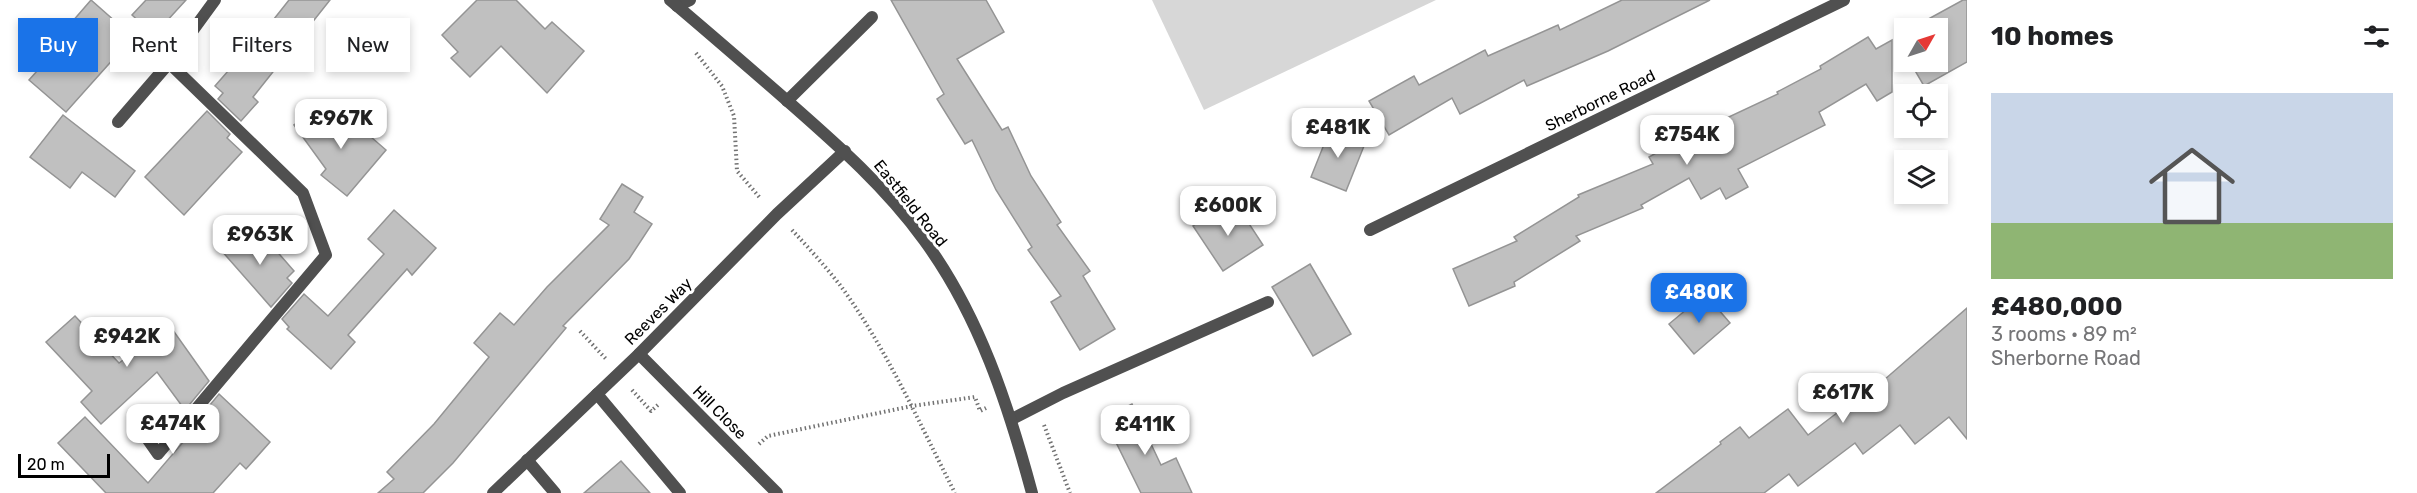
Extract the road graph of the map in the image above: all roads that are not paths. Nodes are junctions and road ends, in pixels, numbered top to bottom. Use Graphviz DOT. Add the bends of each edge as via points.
graph roads {
  1 [pos="215,0"];
  2 [pos="690,0"];
  3 [pos="1844,0"];
  4 [pos="674,3"];
  5 [pos="872,17"];
  6 [pos="198,23"];
  7 [pos="161,72"];
  8 [pos="178,72"];
  9 [pos="787,100"];
  10 [pos="118,122"];
  11 [pos="845,151"];
  12 [pos="1370,230"];
  13 [pos="1268,302"];
  14 [pos="639,354"];
  15 [pos="597,394"];
  16 [pos="1012,419"];
  17 [pos="137,424"];
  18 [pos="527,459"];
  19 [pos="493,493"];
  20 [pos="555,493"];
  21 [pos="680,493"];
  22 [pos="777,493"];
  23 [pos="1032,493"];
  1 -- 6 [label="street"];
  2 -- 4 [label="street"];
  3 -- 12 [label="street, Sherborne Road"];
  4 -- 9 [label="street, Eastfield Road"];
  5 -- 9 [label="street"];
  7 -- 10 [label="street"];
  8 -- 17 [label="street" via="303,193 326,255 158,454"];
  9 -- 11 [label="street, Eastfield Road"];
  11 -- 14 [label="street, Reeves Way"];
  11 -- 16 [label="street, Eastfield Road" via="924,240 981,340"];
  13 -- 16 [label="street"];
  14 -- 15 [label="street, Reeves Way"];
  14 -- 22 [label="street, Hill Close"];
  15 -- 18 [label="street, Reeves Way"];
  15 -- 21 [label="street"];
  16 -- 23 [label="street, Eastfield Road"];
  18 -- 19 [label="street, Reeves Way"];
  18 -- 20 [label="street"];
}
